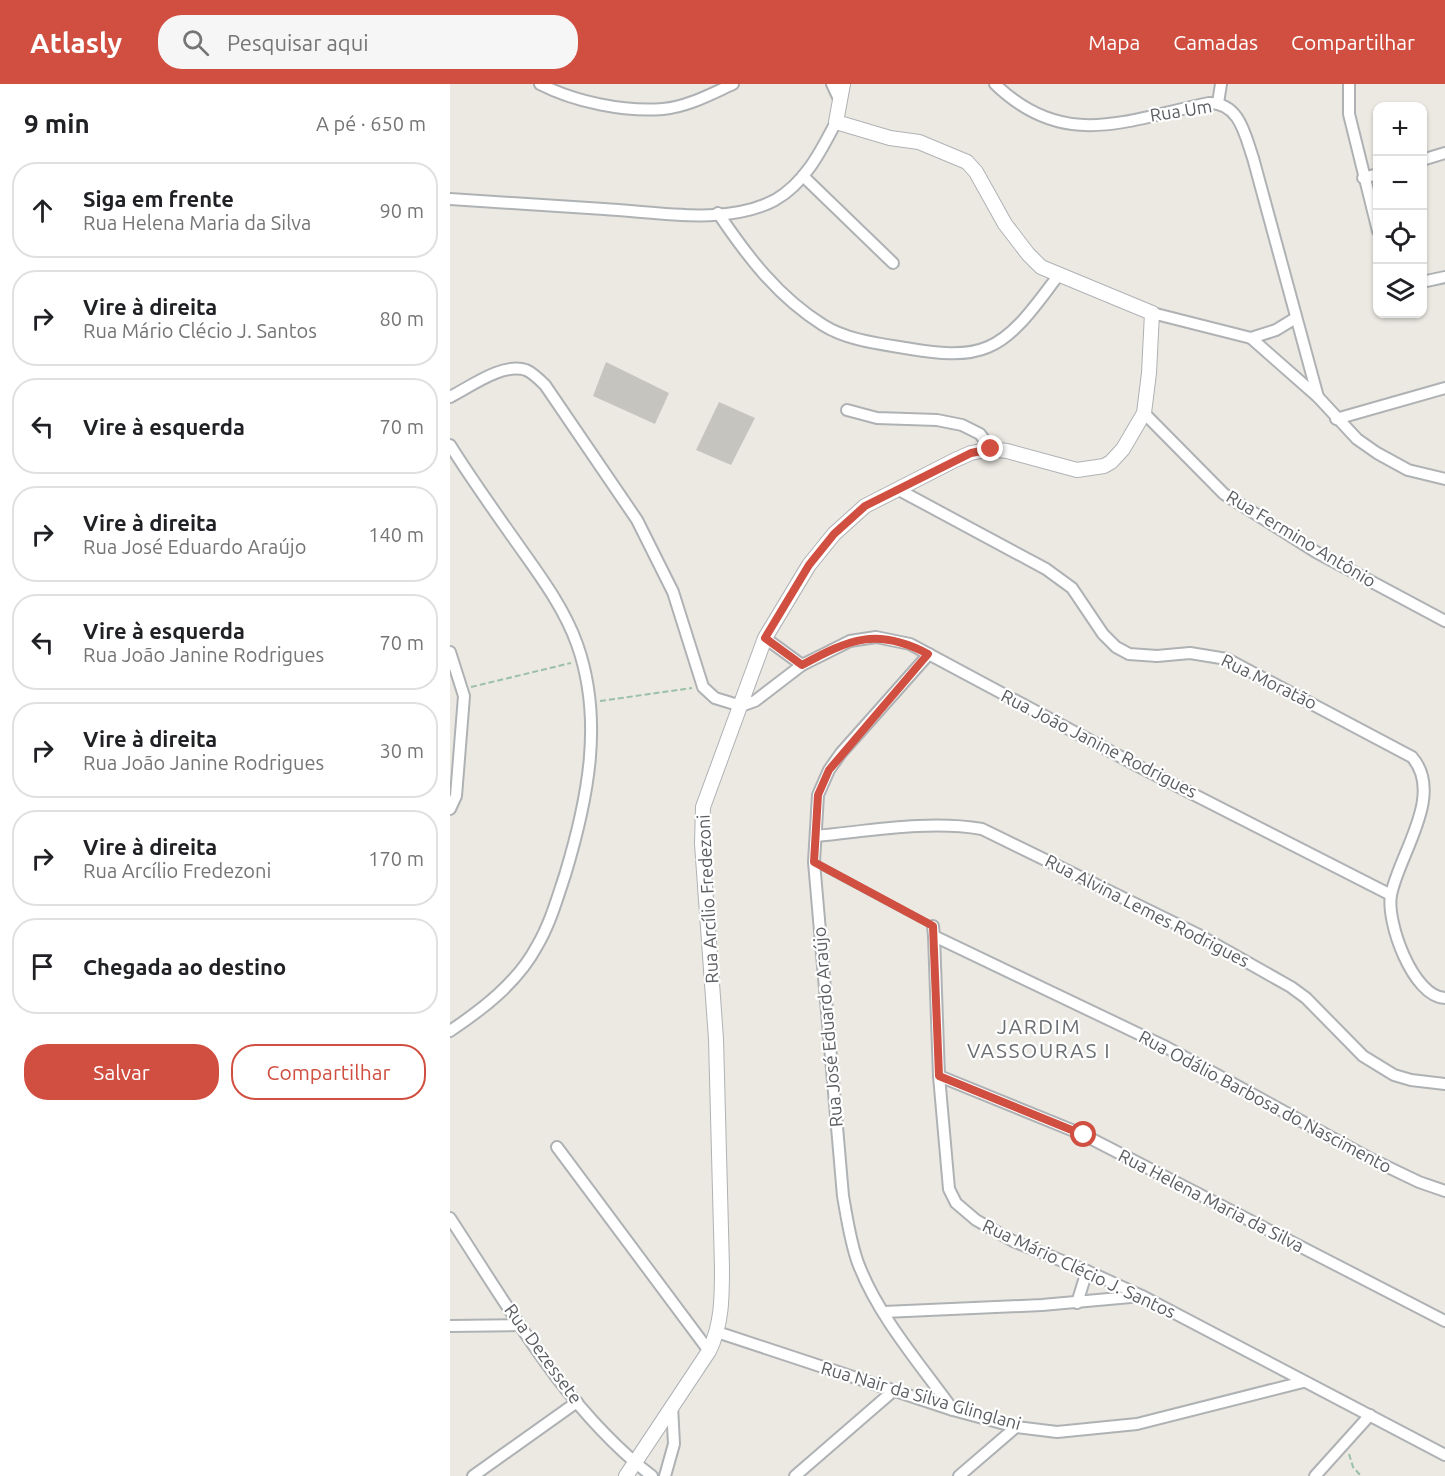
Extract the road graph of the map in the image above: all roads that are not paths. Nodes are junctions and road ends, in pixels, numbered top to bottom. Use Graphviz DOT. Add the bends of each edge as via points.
graph roads {
  1 [pos="733,84"];
  2 [pos="832,84"];
  3 [pos="843,84"];
  4 [pos="995,84"];
  5 [pos="1221,84"];
  6 [pos="1348,84"];
  7 [pos="544,85"];
  8 [pos="839,99"];
  9 [pos="1218,103"];
  10 [pos="836,122"];
  11 [pos="1445,153"];
  12 [pos="1427,158"];
  13 [pos="1373,175"];
  14 [pos="803,176"];
  15 [pos="1363,178"];
  16 [pos="450,198"];
  17 [pos="718,213"];
  18 [pos="1373,216"];
  19 [pos="893,263"];
  20 [pos="1058,276"];
  21 [pos="1445,277"];
  22 [pos="1427,281"];
  23 [pos="1152,313"];
  24 [pos="1294,319"];
  25 [pos="1251,338"];
  26 [pos="1445,388"];
  27 [pos="450,397"];
  28 [pos="1318,397"];
  29 [pos="847,410"];
  30 [pos="1144,412"];
  31 [pos="1336,419"];
  32 [pos="450,445"];
  33 [pos="991,449"];
  34 [pos="1445,479"];
  35 [pos="899,490"];
  36 [pos="1445,621"];
  37 [pos="765,638"];
  38 [pos="450,652"];
  39 [pos="928,654"];
  40 [pos="802,665"];
  41 [pos="741,706"];
  42 [pos="450,809"];
  43 [pos="816,836"];
  44 [pos="814,862"];
  45 [pos="1391,894"];
  46 [pos="933,931"];
  47 [pos="1445,998"];
  48 [pos="450,1031"];
  49 [pos="939,1076"];
  50 [pos="1445,1084"];
  51 [pos="557,1147"];
  52 [pos="1445,1191"];
  53 [pos="450,1218"];
  54 [pos="1088,1271"];
  55 [pos="1142,1296"];
  56 [pos="1077,1303"];
  57 [pos="884,1312"];
  58 [pos="1445,1321"];
  59 [pos="520,1325"];
  60 [pos="450,1326"];
  61 [pos="717,1332"];
  62 [pos="709,1351"];
  63 [pos="1303,1382"];
  64 [pos="892,1392"];
  65 [pos="577,1402"];
  66 [pos="672,1406"];
  67 [pos="953,1410"];
  68 [pos="1370,1415"];
  69 [pos="1016,1427"];
  70 [pos="1445,1455"];
  71 [pos="635,1462"];
  72 [pos="473,1476"];
  73 [pos="626,1476"];
  74 [pos="652,1476"];
  75 [pos="665,1476"];
  76 [pos="795,1476"];
  77 [pos="959,1476"];
  78 [pos="1315,1476"];
  1 -- 7 [label="street" via="664,109 597,102"];
  2 -- 8 [label="street"];
  3 -- 8 [label="street"];
  4 -- 9 [label="street, Rua Um" via="1034,114 1064,125 1084,127"];
  5 -- 9 [label="street"];
  6 -- 15 [label="street" via="1349,114"];
  8 -- 10 [label="street"];
  9 -- 24 [label="street, Rua Um" via="1234,112 1242,125"];
  10 -- 14 [label="street"];
  10 -- 20 [label="street" via="919,142 967,162 1028,254"];
  11 -- 12 [label="street"];
  13 -- 15 [label="street"];
  14 -- 17 [label="street" via="775,200 758,207"];
  14 -- 19 [label="street"];
  15 -- 18 [label="street"];
  16 -- 17 [label="street"];
  17 -- 20 [label="street" via="777,290 825,326 856,338 899,347 944,354 988,347 1026,317"];
  20 -- 23 [label="street"];
  21 -- 22 [label="street"];
  23 -- 25 [label="street"];
  23 -- 30 [label="street, Rua Arcílio Fredezoni"];
  24 -- 25 [label="street"];
  24 -- 28 [label="street, Rua Um"];
  25 -- 28 [label="street"];
  26 -- 31 [label="street"];
  27 -- 41 [label="street" via="516,368 528,371 545,385 611,480 663,570 686,627 703,687 715,698"];
  28 -- 31 [label="street"];
  29 -- 33 [label="street" via="877,418 962,424 980,434"];
  30 -- 33 [label="street, Rua Arcílio Fredezoni" via="1123,448 1104,466 1077,470"];
  30 -- 36 [label="street, Rua Fermino Antônio" via="1224,494 1306,546"];
  31 -- 34 [label="street" via="1377,453 1408,470"];
  32 -- 48 [label="street" via="552,593 576,642 591,702 588,779 578,833 553,912 537,947 516,977"];
  33 -- 35 [label="street, Rua Arcílio Fredezoni" via="971,453"];
  35 -- 37 [label="street, Rua Arcílio Fredezoni" via="865,506 834,534 809,565"];
  35 -- 45 [label="street, Rua Moratão" via="1046,569 1072,588 1103,634 1129,654 1190,653 1227,659 1412,757 1425,776 1425,791"];
  37 -- 40 [label="street"];
  37 -- 41 [label="street, Rua Arcílio Fredezoni"];
  38 -- 42 [label="street" via="463,689 464,722 456,796"];
  39 -- 40 [label="street, Rua João Janine Rodrigues" via="910,644 876,637 850,641"];
  39 -- 43 [label="street, Rua José Eduardo Araújo" via="829,770 818,795"];
  39 -- 45 [label="street, Rua João Janine Rodrigues"];
  40 -- 41 [label="street, Rua João Janine Rodrigues" via="765,694"];
  41 -- 61 [label="street, Rua Arcílio Fredezoni" via="703,807 702,844 716,1039 722,1268"];
  43 -- 44 [label="street, Rua José Eduardo Araújo"];
  43 -- 50 [label="street, Rua Alvina Lemes Rodrigues" via="928,826 982,829 1199,935 1271,975 1306,998 1363,1056 1394,1075"];
  44 -- 46 [label="lane"];
  44 -- 57 [label="street, Rua José Eduardo Araújo" via="843,1196 859,1264"];
  45 -- 47 [label="street, Rua Moratão" via="1394,920 1416,981 1427,991"];
  46 -- 49 [label="street, Rua Mário Clécio J. Santos"];
  46 -- 52 [label="street, Rua Odálio Barbosa do Nascimento" via="1164,1046 1367,1157"];
  49 -- 54 [label="street, Rua Mário Clécio J. Santos" via="949,1188 956,1203 1012,1241"];
  49 -- 58 [label="street, Rua Helena Maria da Silva" via="1084,1135"];
  51 -- 62 [label="street"];
  53 -- 59 [label="street, Rua Dezessete"];
  54 -- 55 [label="street, Rua Mário Clécio J. Santos"];
  54 -- 56 [label="street"];
  55 -- 56 [label="street"];
  55 -- 63 [label="street, Rua Mário Clécio J. Santos"];
  56 -- 57 [label="street"];
  57 -- 67 [label="street, Rua José Eduardo Araújo"];
  59 -- 60 [label="street"];
  59 -- 65 [label="street, Rua Dezessete"];
  61 -- 62 [label="street, Rua Arcílio Fredezoni"];
  61 -- 64 [label="street, Rua Nair da Silva Glinglani"];
  62 -- 66 [label="street, Rua Arcílio Fredezoni"];
  63 -- 68 [label="street, Rua Mário Clécio J. Santos"];
  63 -- 69 [label="street, Rua Nair da Silva Glinglani" via="1137,1424 1057,1432"];
  64 -- 67 [label="street, Rua Nair da Silva Glinglani"];
  64 -- 76 [label="street"];
  65 -- 71 [label="street, Rua Dezessete"];
  65 -- 72 [label="street"];
  66 -- 71 [label="street, Rua Arcílio Fredezoni"];
  66 -- 75 [label="street" via="674,1444"];
  67 -- 69 [label="street, Rua Nair da Silva Glinglani"];
  68 -- 70 [label="street, Rua Mário Clécio J. Santos"];
  68 -- 78 [label="street"];
  69 -- 77 [label="street"];
  71 -- 73 [label="street, Rua Arcílio Fredezoni"];
  71 -- 74 [label="street, Rua Dezessete"];
}
